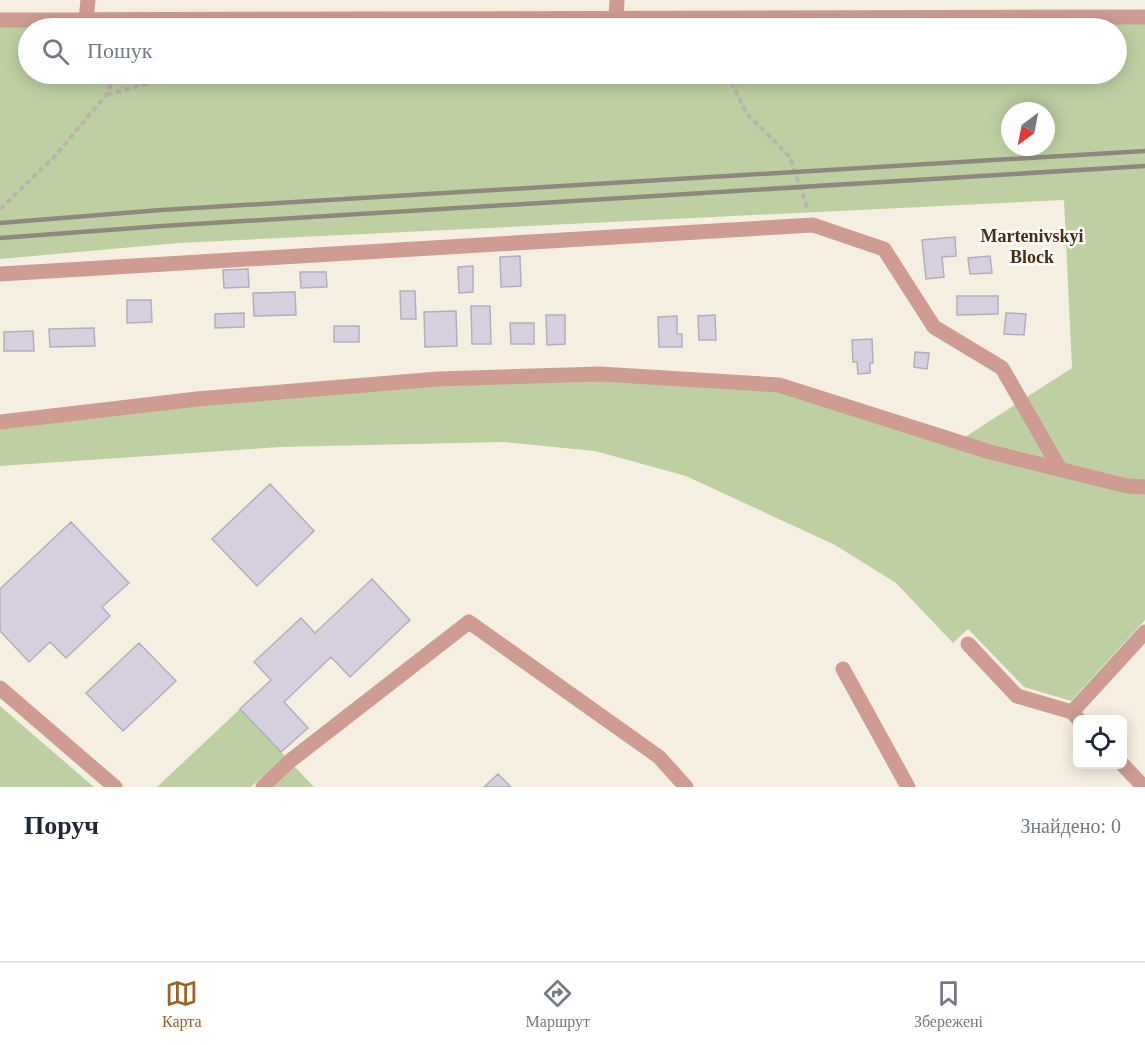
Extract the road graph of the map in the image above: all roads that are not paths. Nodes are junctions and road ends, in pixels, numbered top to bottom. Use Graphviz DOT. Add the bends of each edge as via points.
graph roads {
  1 [pos="88,0"];
  2 [pos="617,0"];
  3 [pos="1145,17"];
  4 [pos="86,18"];
  5 [pos="616,18"];
  6 [pos="880,18"];
  7 [pos="0,20"];
  8 [pos="18,20"];
  9 [pos="0,274"];
  10 [pos="0,423"];
  11 [pos="1060,469"];
  12 [pos="1145,487"];
  13 [pos="1145,632"];
  14 [pos="968,644"];
  15 [pos="843,669"];
  16 [pos="0,688"];
  17 [pos="1073,715"];
  18 [pos="1077,715"];
  19 [pos="1127,769"];
  20 [pos="115,787"];
  21 [pos="263,787"];
  22 [pos="686,787"];
  23 [pos="908,787"];
  24 [pos="1144,787"];
  1 -- 4 [label="street"];
  2 -- 5 [label="street"];
  3 -- 6 [label="street"];
  7 -- 8 [label="street"];
  9 -- 11 [label="street" via="813,225 884,249 934,327 1002,368"];
  10 -- 11 [label="street" via="197,399 426,380 600,374 779,385 990,452"];
  11 -- 12 [label="street"];
  13 -- 18 [label="street"];
  14 -- 17 [label="street" via="1017,696"];
  15 -- 23 [label="street"];
  16 -- 20 [label="street"];
  19 -- 24 [label="street"];
  21 -- 22 [label="street" via="290,761 470,622 659,757"];
}
